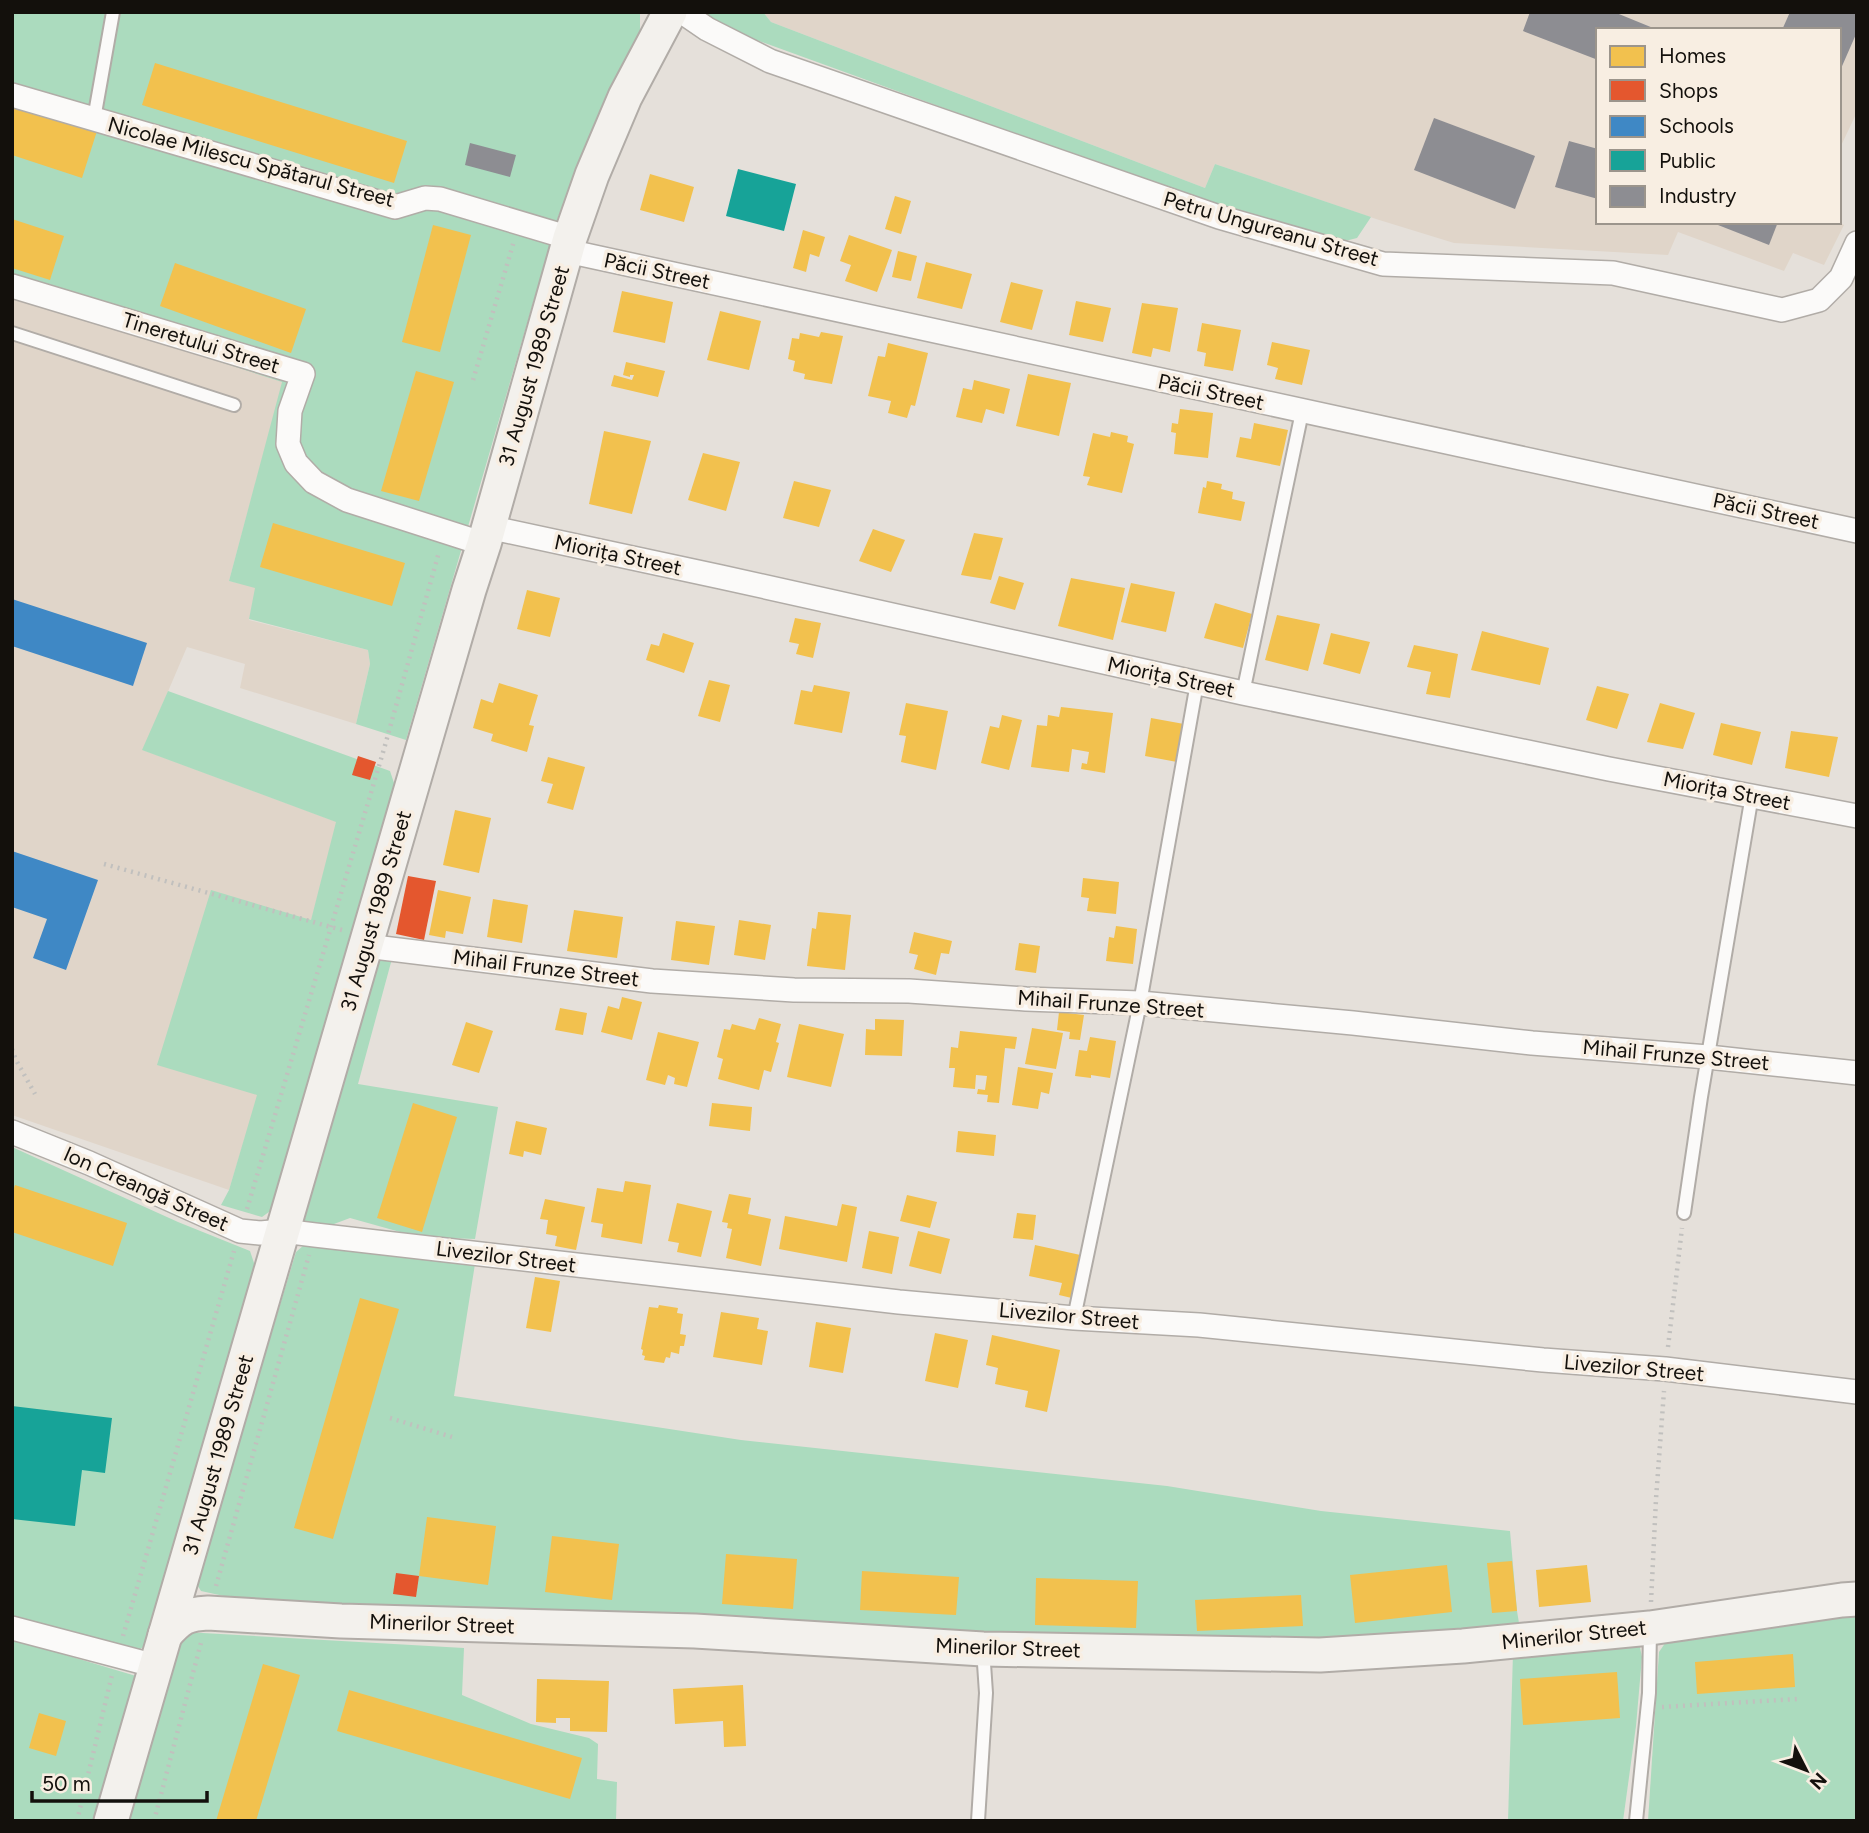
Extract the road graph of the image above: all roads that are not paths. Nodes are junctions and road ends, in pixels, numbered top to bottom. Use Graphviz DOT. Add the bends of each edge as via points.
graph roads {
  1 [pos="113,12"];
  2 [pos="670,12"];
  3 [pos="686,12"];
  4 [pos="12,95"];
  5 [pos="94,119"];
  6 [pos="1857,243"];
  7 [pos="568,245"];
  8 [pos="12,286"];
  9 [pos="12,333"];
  10 [pos="234,405"];
  11 [pos="1302,412"];
  12 [pos="1857,531"];
  13 [pos="486,536"];
  14 [pos="1197,683"];
  15 [pos="1242,693"];
  16 [pos="1752,795"];
  17 [pos="1857,816"];
  18 [pos="367,942"];
  19 [pos="1140,1003"];
  20 [pos="1708,1057"];
  21 [pos="1857,1073"];
  22 [pos="12,1132"];
  23 [pos="1684,1213"];
  24 [pos="283,1231"];
  25 [pos="1074,1318"];
  26 [pos="1857,1392"];
  27 [pos="1857,1599"];
  28 [pos="12,1628"];
  29 [pos="1650,1628"];
  30 [pos="984,1649"];
  31 [pos="161,1650"];
  32 [pos="111,1821"];
  33 [pos="978,1821"];
  34 [pos="1636,1821"];
  1 -- 5 [label="lane"];
  2 -- 7 [label="street, 31 August 1989 Street" via="625,97"];
  3 -- 6 [label="street, Petru Ungureanu Street" via="707,29 770,61 1219,217 1383,264 1613,273 1782,310 1819,300 1841,278"];
  4 -- 5 [label="street, Nicolae Milescu Spătarul Street"];
  5 -- 7 [label="street, Nicolae Milescu Spătarul Street" via="396,207 425,198 440,199"];
  7 -- 11 [label="street, Păcii Street"];
  7 -- 13 [label="street, 31 August 1989 Street"];
  8 -- 13 [label="street, Tineretului Street" via="303,374 290,411 288,444 296,463 314,482 347,500 445,531"];
  9 -- 10 [label="lane"];
  11 -- 12 [label="street, Păcii Street"];
  11 -- 15 [label="lane"];
  13 -- 14 [label="street, Miorița Street" via="734,580"];
  13 -- 18 [label="street, 31 August 1989 Street"];
  14 -- 15 [label="street, Miorița Street"];
  14 -- 19 [label="lane"];
  15 -- 16 [label="street, Miorița Street"];
  16 -- 17 [label="street, Miorița Street"];
  16 -- 20 [label="lane"];
  18 -- 19 [label="street, Mihail Frunze Street" via="664,982"];
  18 -- 24 [label="street, 31 August 1989 Street"];
  19 -- 20 [label="street, Mihail Frunze Street"];
  19 -- 25 [label="lane"];
  20 -- 21 [label="street, Mihail Frunze Street"];
  20 -- 23 [label="lane"];
  22 -- 24 [label="street, Ion Creangă Street" via="240,1231"];
  24 -- 25 [label="street, Livezilor Street"];
  24 -- 31 [label="street, 31 August 1989 Street"];
  25 -- 26 [label="street, Livezilor Street" via="1199,1325 1665,1369"];
  27 -- 29 [label="street, Minerilor Street"];
  28 -- 31 [label="street" via="117,1655"];
  29 -- 30 [label="street, Minerilor Street" via="1320,1655"];
  29 -- 34 [label="lane"];
  30 -- 31 [label="street, Minerilor Street" via="695,1631 208,1613 178,1620"];
  30 -- 33 [label="lane" via="986,1693"];
  31 -- 32 [label="street, 31 August 1989 Street"];
}
